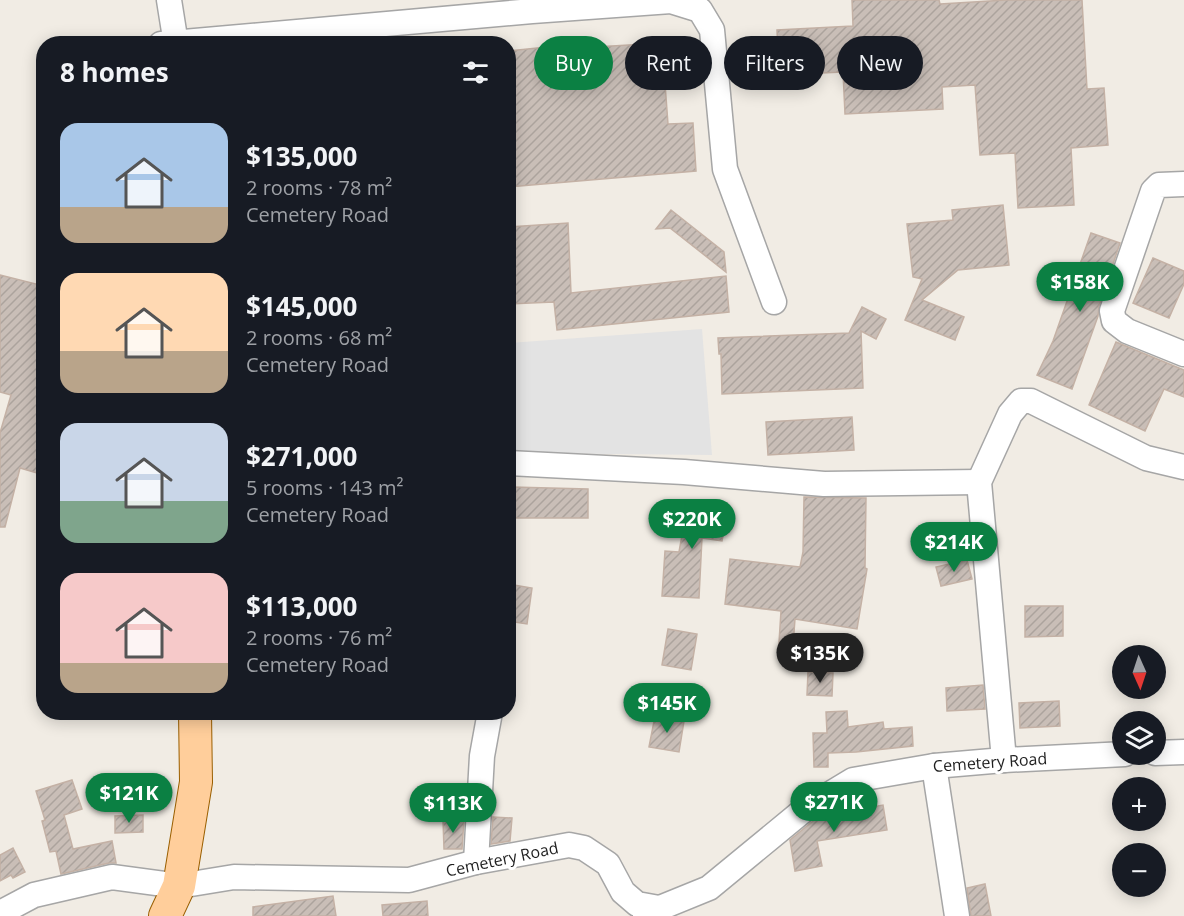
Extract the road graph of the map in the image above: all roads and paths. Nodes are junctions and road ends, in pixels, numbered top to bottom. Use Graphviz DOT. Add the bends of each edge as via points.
graph roads {
  1 [pos="169,0"];
  2 [pos="534,6"];
  3 [pos="171,36"];
  4 [pos="240,36"];
  5 [pos="1184,184"];
  6 [pos="774,302"];
  7 [pos="1184,354"];
  8 [pos="516,463"];
  9 [pos="1184,467"];
  10 [pos="979,482"];
  11 [pos="195,720"];
  12 [pos="489,720"];
  13 [pos="1184,752"];
  14 [pos="1166,753"];
  15 [pos="1112,755"];
  16 [pos="1004,760"];
  17 [pos="934,766"];
  18 [pos="476,862"];
  19 [pos="179,886"];
  20 [pos="650,912"];
  21 [pos="0,913"];
  22 [pos="165,916"];
  23 [pos="957,916"];
  1 -- 3 [label="street"];
  2 -- 4 [label="street"];
  2 -- 6 [label="street" via="671,1 700,10 711,30 724,169"];
  5 -- 7 [label="street" via="1159,185 1153,191 1112,311 1114,321 1127,331"];
  8 -- 10 [label="street" via="824,484"];
  9 -- 10 [label="street" via="1146,458 1031,401 1021,401 1010,414"];
  10 -- 16 [label="street"];
  11 -- 19 [label="main road" via="196,782"];
  12 -- 18 [label="street" via="482,756"];
  13 -- 14 [label="street"];
  15 -- 16 [label="street, Cemetery Road"];
  16 -- 17 [label="street, Cemetery Road"];
  17 -- 20 [label="street, Cemetery Road" via="853,780 805,809 709,888"];
  17 -- 23 [label="street"];
  18 -- 19 [label="street, Cemetery Road" via="409,880 234,877"];
  18 -- 20 [label="street, Cemetery Road" via="569,845 584,848 608,864 623,892"];
  19 -- 21 [label="street, Cemetery Road" via="112,878 34,895"];
  19 -- 22 [label="main road"];
}
